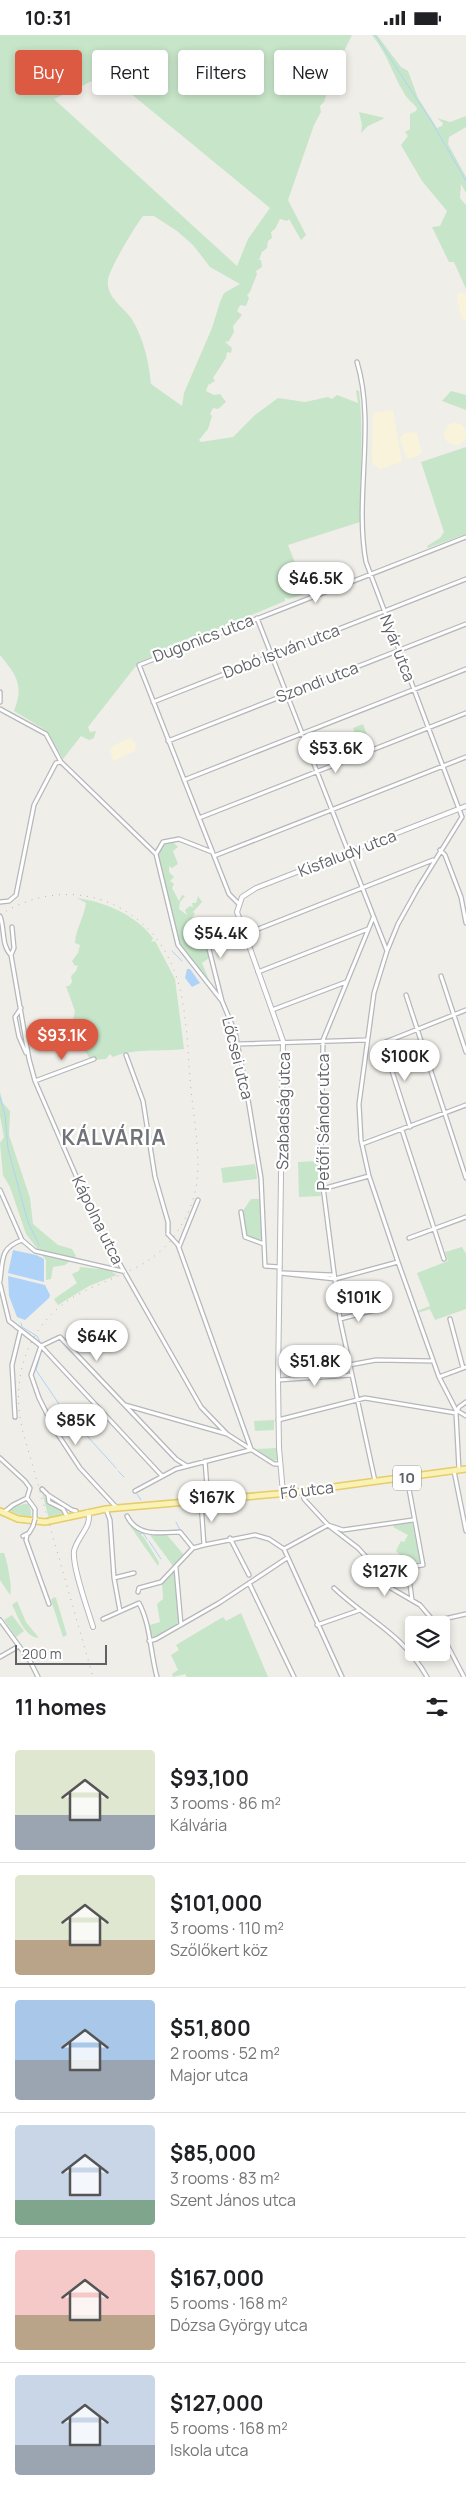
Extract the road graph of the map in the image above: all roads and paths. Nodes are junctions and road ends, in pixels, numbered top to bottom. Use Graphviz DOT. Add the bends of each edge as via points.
graph roads {
  1 [pos="357,363"];
  2 [pos="465,537"];
  3 [pos="466,542"];
  4 [pos="369,573"];
  5 [pos="466,579"];
  6 [pos="384,611"];
  7 [pos="257,618"];
  8 [pos="466,624"];
  9 [pos="399,650"];
  10 [pos="271,655"];
  11 [pos="138,666"];
  12 [pos="466,669"];
  13 [pos="414,689"];
  14 [pos="0,692"];
  15 [pos="286,694"];
  16 [pos="0,697"];
  17 [pos="152,701"];
  18 [pos="0,702"];
  19 [pos="0,709"];
  20 [pos="466,713"];
  21 [pos="429,728"];
  22 [pos="301,733"];
  23 [pos="168,741"];
  24 [pos="466,757"];
  25 [pos="61,762"];
  26 [pos="444,766"];
  27 [pos="316,772"];
  28 [pos="184,780"];
  29 [pos="466,806"];
  30 [pos="460,809"];
  31 [pos="332,811"];
  32 [pos="199,818"];
  33 [pos="440,850"];
  34 [pos="348,852"];
  35 [pos="213,854"];
  36 [pos="156,855"];
  37 [pos="434,860"];
  38 [pos="362,888"];
  39 [pos="0,903"];
  40 [pos="238,903"];
  41 [pos="464,907"];
  42 [pos="466,912"];
  43 [pos="0,916"];
  44 [pos="373,918"];
  45 [pos="202,921"];
  46 [pos="466,923"];
  47 [pos="12,927"];
  48 [pos="369,929"];
  49 [pos="243,935"];
  50 [pos="387,951"];
  51 [pos="11,955"];
  52 [pos="257,972"];
  53 [pos="441,976"];
  54 [pos="347,982"];
  55 [pos="406,995"];
  56 [pos="222,1001"];
  57 [pos="21,1008"];
  58 [pos="272,1010"];
  59 [pos="466,1010"];
  60 [pos="454,1014"];
  61 [pos="22,1021"];
  62 [pos="16,1022"];
  63 [pos="418,1028"];
  64 [pos="24,1032"];
  65 [pos="18,1033"];
  66 [pos="323,1040"];
  67 [pos="366,1040"];
  68 [pos="283,1041"];
  69 [pos="238,1043"];
  70 [pos="466,1052"];
  71 [pos="126,1055"];
  72 [pos="28,1059"];
  73 [pos="94,1059"];
  74 [pos="35,1081"];
  75 [pos="466,1105"];
  76 [pos="446,1113"];
  77 [pos="410,1127"];
  78 [pos="402,1130"];
  79 [pos="362,1144"];
  80 [pos="370,1175"];
  81 [pos="466,1178"];
  82 [pos="322,1189"];
  83 [pos="0,1190"];
  84 [pos="198,1200"];
  85 [pos="241,1212"];
  86 [pos="466,1217"];
  87 [pos="434,1229"];
  88 [pos="408,1238"];
  89 [pos="22,1239"];
  90 [pos="264,1244"];
  91 [pos="178,1246"];
  92 [pos="444,1259"];
  93 [pos="398,1262"];
  94 [pos="280,1267"];
  95 [pos="122,1271"];
  96 [pos="280,1273"];
  97 [pos="335,1279"];
  98 [pos="0,1283"];
  99 [pos="374,1310"];
  100 [pos="340,1319"];
  101 [pos="450,1319"];
  102 [pos="20,1332"];
  103 [pos="41,1346"];
  104 [pos="433,1361"];
  105 [pos="349,1365"];
  106 [pos="464,1367"];
  107 [pos="352,1375"];
  108 [pos="439,1377"];
  109 [pos="278,1380"];
  110 [pos="358,1399"];
  111 [pos="466,1402"];
  112 [pos="124,1405"];
  113 [pos="456,1412"];
  114 [pos="466,1416"];
  115 [pos="15,1417"];
  116 [pos="278,1420"];
  117 [pos="217,1424"];
  118 [pos="210,1430"];
  119 [pos="227,1434"];
  120 [pos="251,1450"];
  121 [pos="0,1458"];
  122 [pos="176,1459"];
  123 [pos="205,1461"];
  124 [pos="280,1465"];
  125 [pos="187,1466"];
  126 [pos="176,1469"];
  127 [pos="466,1469"];
  128 [pos="456,1470"];
  129 [pos="162,1476"];
  130 [pos="406,1478"];
  131 [pos="375,1482"];
  132 [pos="42,1489"];
  133 [pos="135,1491"];
  134 [pos="303,1491"];
  135 [pos="283,1493"];
  136 [pos="48,1495"];
  137 [pos="26,1498"];
  138 [pos="208,1501"];
  139 [pos="201,1502"];
  140 [pos="117,1507"];
  141 [pos="106,1509"];
  142 [pos="76,1511"];
  143 [pos="88,1511"];
  144 [pos="2,1512"];
  145 [pos="127,1516"];
  146 [pos="68,1518"];
  147 [pos="413,1520"];
  148 [pos="328,1525"];
  149 [pos="466,1531"];
  150 [pos="230,1538"];
  151 [pos="204,1545"];
  152 [pos="193,1548"];
  153 [pos="284,1549"];
  154 [pos="287,1558"];
  155 [pos="176,1567"];
  156 [pos="408,1569"];
  157 [pos="379,1571"];
  158 [pos="134,1573"];
  159 [pos="249,1575"];
  160 [pos="114,1578"];
  161 [pos="249,1583"];
  162 [pos="334,1588"];
  163 [pos="138,1592"];
  164 [pos="412,1600"];
  165 [pos="49,1604"];
  166 [pos="120,1611"];
  167 [pos="360,1611"];
  168 [pos="466,1614"];
  169 [pos="430,1616"];
  170 [pos="103,1619"];
  171 [pos="450,1619"];
  172 [pos="0,1620"];
  173 [pos="181,1625"];
  174 [pos="316,1625"];
  175 [pos="93,1627"];
  176 [pos="149,1641"];
  177 [pos="19,1646"];
  178 [pos="450,1650"];
  179 [pos="0,1657"];
  180 [pos="38,1677"];
  181 [pos="157,1677"];
  182 [pos="294,1677"];
  183 [pos="342,1677"];
  184 [pos="427,1677"];
  185 [pos="464,1677"];
  1 -- 4 [label="street, Nyár utca" via="364,386 362,529"];
  2 -- 3 [label="street"];
  2 -- 4 [label="street, Dugonics utca"];
  4 -- 6 [label="street, Nyár utca"];
  4 -- 7 [label="street, Dugonics utca"];
  5 -- 6 [label="street, Dobó István utca"];
  6 -- 9 [label="street, Nyár utca"];
  6 -- 10 [label="street, Dobó István utca"];
  7 -- 10 [label="street"];
  7 -- 11 [label="street, Dugonics utca"];
  8 -- 9 [label="street, Szondi utca"];
  9 -- 13 [label="street, Nyár utca"];
  9 -- 15 [label="street, Szondi utca"];
  10 -- 15 [label="street"];
  10 -- 17 [label="street, Dobó István utca"];
  11 -- 17 [label="street, Szabadság utca"];
  12 -- 13 [label="street"];
  13 -- 21 [label="street, Nyár utca"];
  13 -- 22 [label="street"];
  14 -- 16 [label="street"];
  15 -- 22 [label="street"];
  15 -- 23 [label="street, Szondi utca"];
  16 -- 18 [label="street"];
  17 -- 23 [label="street, Szabadság utca"];
  19 -- 25 [label="street" via="46,734"];
  20 -- 21 [label="street"];
  21 -- 26 [label="street, Nyár utca"];
  21 -- 27 [label="street"];
  22 -- 27 [label="street"];
  22 -- 28 [label="street"];
  23 -- 28 [label="street, Szabadság utca"];
  24 -- 26 [label="street"];
  25 -- 36 [label="street"];
  25 -- 39 [label="street" via="56,763 34,805 16,895 12,900"];
  26 -- 30 [label="street, Nyár utca"];
  26 -- 31 [label="street"];
  27 -- 31 [label="street"];
  27 -- 32 [label="street"];
  28 -- 32 [label="street, Szabadság utca"];
  29 -- 30 [label="street, Kisfaludy utca"];
  30 -- 33 [label="street, Nyár utca" via="462,819"];
  30 -- 34 [label="street, Kisfaludy utca"];
  31 -- 34 [label="street"];
  31 -- 35 [label="street"];
  32 -- 35 [label="street, Szabadság utca"];
  33 -- 37 [label="street"];
  33 -- 41 [label="street" via="447,859"];
  34 -- 38 [label="street"];
  34 -- 40 [label="street, Kisfaludy utca" via="252,890"];
  35 -- 36 [label="street" via="174,839 163,843"];
  35 -- 40 [label="street, Szabadság utca" via="229,894"];
  36 -- 56 [label="street" via="178,945"];
  37 -- 38 [label="street"];
  37 -- 50 [label="street" via="398,924"];
  38 -- 44 [label="street"];
  38 -- 49 [label="street"];
  40 -- 49 [label="street, Szabadság utca" via="237,917"];
  41 -- 42 [label="street"];
  41 -- 46 [label="street" via="462,912"];
  43 -- 51 [label="street, Kápolna utca" via="5,947"];
  44 -- 48 [label="street, Petőfi Sándor utca"];
  44 -- 50 [label="street"];
  45 -- 56 [label="street, Lőcsei utca"];
  47 -- 51 [label="street, Kápolna utca" via="14,948"];
  48 -- 52 [label="street"];
  48 -- 54 [label="street, Petőfi Sándor utca"];
  49 -- 52 [label="street, Szabadság utca"];
  50 -- 67 [label="street" via="374,993"];
  51 -- 57 [label="street, Kápolna utca"];
  52 -- 58 [label="street, Szabadság utca"];
  53 -- 60 [label="street"];
  54 -- 58 [label="street"];
  54 -- 66 [label="street, Petőfi Sándor utca"];
  55 -- 63 [label="street"];
  56 -- 69 [label="street, Lőcsei utca"];
  57 -- 61 [label="street, Kápolna utca"];
  57 -- 62 [label="street" via="16,1013"];
  58 -- 68 [label="street, Szabadság utca"];
  59 -- 60 [label="street"];
  60 -- 63 [label="street"];
  60 -- 70 [label="street"];
  61 -- 62 [label="street"];
  61 -- 64 [label="street, Kápolna utca"];
  62 -- 65 [label="street"];
  63 -- 76 [label="street"];
  63 -- 77 [label="street" via="383,1043"];
  64 -- 65 [label="street"];
  64 -- 72 [label="street, Kápolna utca"];
  65 -- 72 [label="street"];
  66 -- 67 [label="street"];
  66 -- 68 [label="street"];
  66 -- 82 [label="street, Petőfi Sándor utca"];
  67 -- 79 [label="street" via="359,1104"];
  68 -- 69 [label="street"];
  68 -- 94 [label="street, Szabadság utca"];
  69 -- 90 [label="street, Lőcsei utca" via="257,1149"];
  71 -- 91 [label="street, bridge" via="142,1094 168,1234"];
  72 -- 74 [label="street, Kápolna utca"];
  73 -- 74 [label="street"];
  74 -- 95 [label="street, Kápolna utca" via="96,1222"];
  75 -- 76 [label="street"];
  76 -- 77 [label="street"];
  76 -- 81 [label="street"];
  77 -- 78 [label="street"];
  78 -- 79 [label="street"];
  78 -- 87 [label="street"];
  79 -- 80 [label="street"];
  80 -- 82 [label="street"];
  80 -- 93 [label="street"];
  82 -- 97 [label="street, Petőfi Sándor utca"];
  83 -- 89 [label="street"];
  84 -- 91 [label="street"];
  85 -- 90 [label="street" via="245,1237"];
  86 -- 87 [label="street"];
  87 -- 88 [label="street"];
  87 -- 92 [label="street"];
  89 -- 95 [label="street" via="43,1254"];
  89 -- 98 [label="street" via="10,1244 5,1251"];
  90 -- 94 [label="street" via="265,1266"];
  91 -- 120 [label="street"];
  93 -- 97 [label="street"];
  93 -- 104 [label="street"];
  94 -- 96 [label="street, Szabadság utca"];
  95 -- 117 [label="street, Kápolna utca" via="201,1407"];
  96 -- 97 [label="street" via="332,1275"];
  96 -- 109 [label="street, Szabadság utca"];
  97 -- 100 [label="street, Petőfi Sándor utca"];
  98 -- 102 [label="street" via="9,1321"];
  99 -- 100 [label="street"];
  100 -- 105 [label="street, Petőfi Sándor utca"];
  101 -- 106 [label="street"];
  102 -- 103 [label="street"];
  102 -- 115 [label="street" via="12,1365"];
  103 -- 112 [label="street" via="60,1337"];
  103 -- 129 [label="street"];
  103 -- 140 [label="street" via="31,1375 39,1398 80,1469"];
  104 -- 105 [label="street" via="376,1360"];
  104 -- 108 [label="street"];
  105 -- 107 [label="street, Petőfi Sándor utca"];
  106 -- 108 [label="street"];
  107 -- 109 [label="street"];
  107 -- 110 [label="street, Petőfi Sándor utca"];
  108 -- 113 [label="street"];
  109 -- 116 [label="street, Szabadság utca"];
  110 -- 113 [label="street" via="372,1398"];
  110 -- 116 [label="street"];
  110 -- 131 [label="street, Petőfi Sándor utca"];
  111 -- 113 [label="street"];
  112 -- 118 [label="street"];
  112 -- 122 [label="street"];
  113 -- 114 [label="street"];
  113 -- 128 [label="street"];
  116 -- 124 [label="street, Szabadság utca"];
  117 -- 118 [label="street"];
  117 -- 119 [label="street, Kápolna utca"];
  118 -- 119 [label="street"];
  119 -- 120 [label="street, Kápolna utca"];
  120 -- 123 [label="street"];
  120 -- 124 [label="street, Kápolna utca"];
  121 -- 137 [label="street" via="29,1485"];
  122 -- 125 [label="street"];
  122 -- 126 [label="street"];
  123 -- 125 [label="street"];
  123 -- 138 [label="street"];
  124 -- 135 [label="street, Szabadság utca"];
  125 -- 126 [label="street"];
  126 -- 129 [label="street"];
  127 -- 128 [label="main road, Fő utca / 10"];
  128 -- 130 [label="main road, Fő utca / 10"];
  128 -- 149 [label="street"];
  129 -- 133 [label="street"];
  130 -- 131 [label="main road, Fő utca / 10"];
  130 -- 147 [label="street"];
  131 -- 134 [label="main road, Fő utca / 10"];
  132 -- 136 [label="street"];
  134 -- 135 [label="main road, Fő utca / 10"];
  134 -- 148 [label="street" via="304,1499"];
  135 -- 138 [label="main road, Fő utca / 10"];
  136 -- 142 [label="street"];
  136 -- 146 [label="street" via="50,1502 63,1509"];
  137 -- 144 [label="street"];
  137 -- 165 [label="street, bridge" via="35,1509 35,1519 25,1535"];
  138 -- 139 [label="main road, Fő utca / 10"];
  139 -- 140 [label="main road, Fő utca / 10"];
  139 -- 151 [label="street"];
  140 -- 141 [label="main road, Fő utca / 10"];
  141 -- 143 [label="main road, Fő utca / 10"];
  141 -- 160 [label="street" via="110,1520"];
  143 -- 146 [label="main road, Fő utca / 10"];
  143 -- 175 [label="street" via="89,1522 74,1555"];
  144 -- 146 [label="main road, Fő utca / 10" via="38,1522"];
  145 -- 152 [label="street" via="143,1531 180,1532"];
  147 -- 148 [label="street" via="343,1530"];
  147 -- 156 [label="street" via="423,1565"];
  148 -- 153 [label="street"];
  148 -- 157 [label="street" via="358,1548"];
  150 -- 151 [label="street"];
  150 -- 153 [label="street" via="255,1535"];
  150 -- 159 [label="street"];
  151 -- 152 [label="street"];
  152 -- 155 [label="street"];
  153 -- 154 [label="street"];
  154 -- 161 [label="street"];
  154 -- 174 [label="street"];
  155 -- 163 [label="street" via="161,1581 139,1588"];
  155 -- 173 [label="street"];
  156 -- 157 [label="street"];
  156 -- 164 [label="street"];
  157 -- 164 [label="street" via="384,1585"];
  158 -- 160 [label="street"];
  160 -- 166 [label="street"];
  161 -- 173 [label="street"];
  161 -- 182 [label="street"];
  162 -- 167 [label="street"];
  164 -- 169 [label="street"];
  166 -- 170 [label="street"];
  166 -- 176 [label="street" via="139,1603 148,1620"];
  167 -- 174 [label="street"];
  167 -- 184 [label="street" via="398,1639"];
  168 -- 171 [label="street"];
  172 -- 177 [label="street"];
  173 -- 176 [label="street"];
  174 -- 183 [label="street"];
  176 -- 181 [label="street"];
  177 -- 179 [label="street"];
  177 -- 180 [label="street"];
  178 -- 185 [label="street"];
}
